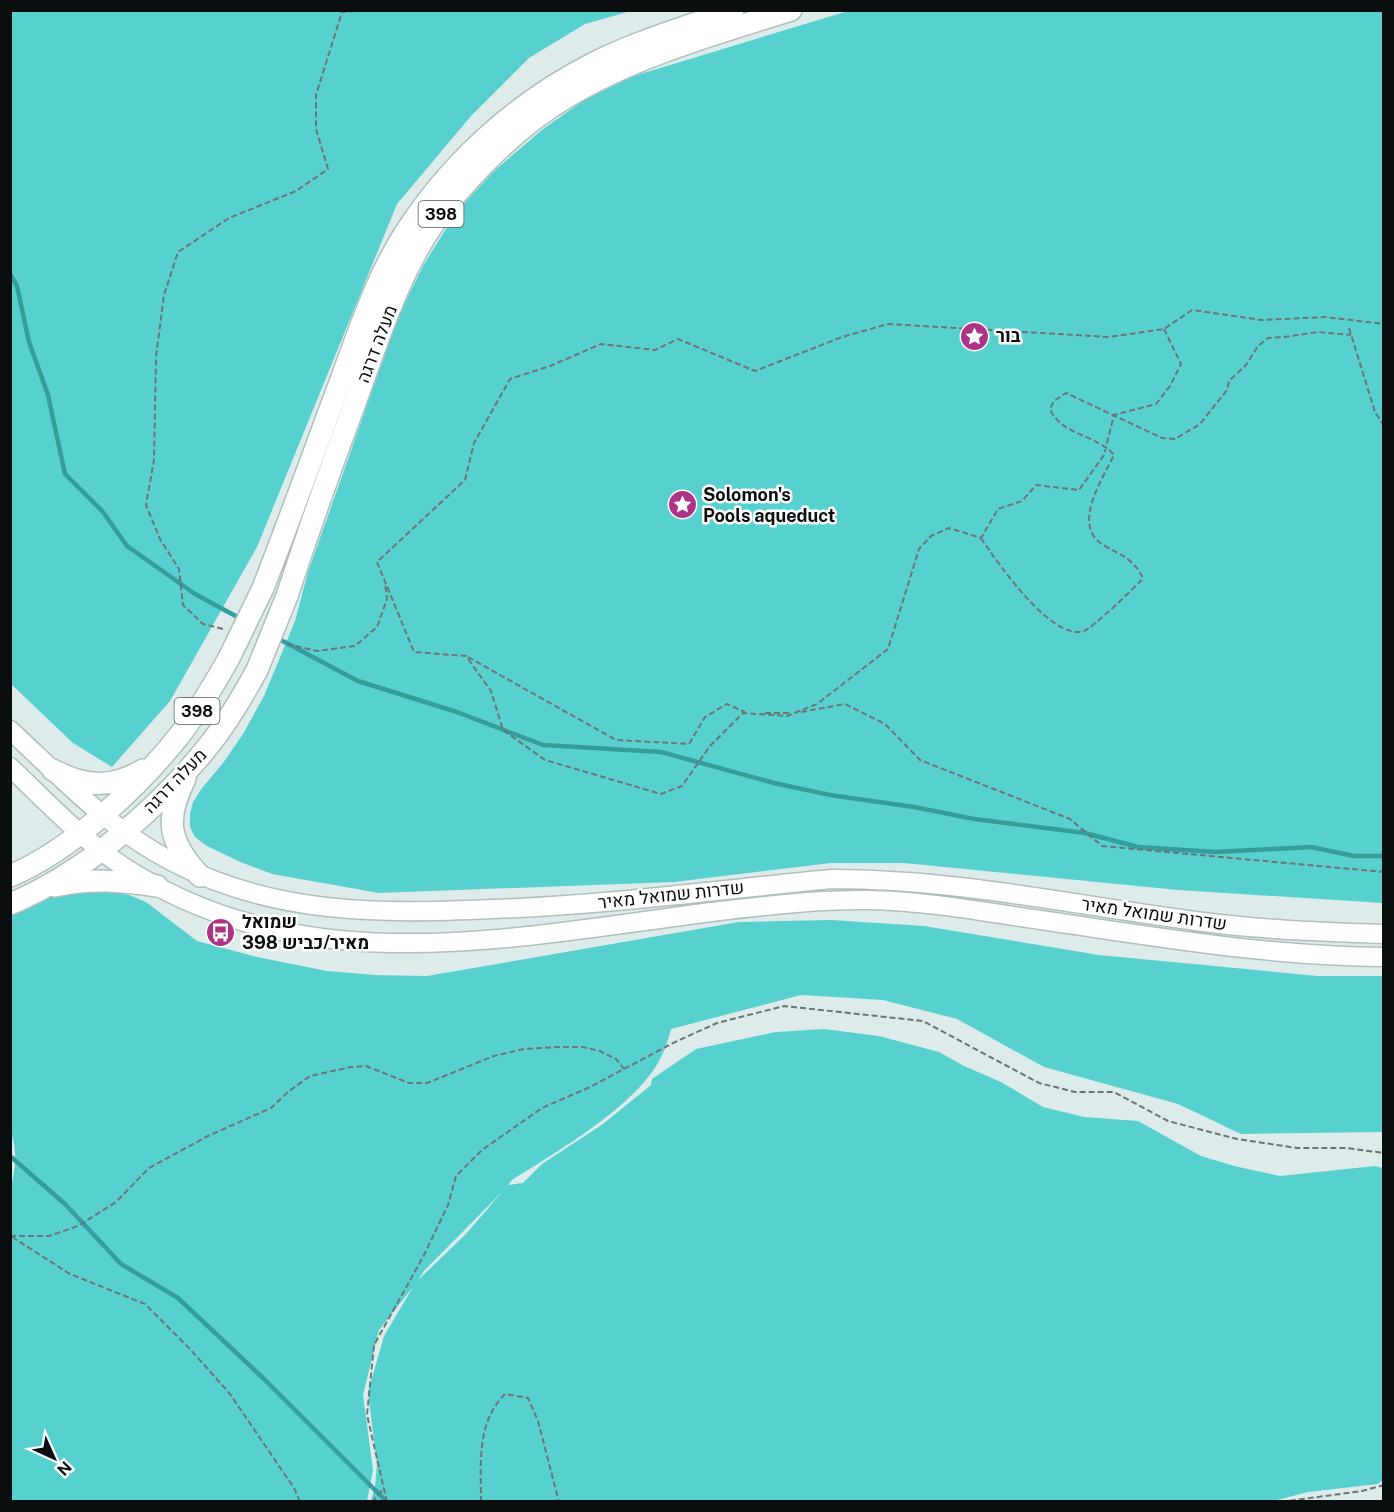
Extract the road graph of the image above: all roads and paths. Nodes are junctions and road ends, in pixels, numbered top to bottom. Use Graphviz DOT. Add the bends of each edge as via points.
graph roads {
  1 [pos="367,10"];
  2 [pos="734,10"];
  3 [pos="791,10"];
  4 [pos="1383,324"];
  5 [pos="1349,328"];
  6 [pos="1164,329"];
  7 [pos="1351,336"];
  8 [pos="1114,415"];
  9 [pos="1383,426"];
  10 [pos="1106,447"];
  11 [pos="981,538"];
  12 [pos="384,579"];
  13 [pos="225,629"];
  14 [pos="279,642"];
  15 [pos="466,656"];
  16 [pos="795,713"];
  17 [pos="748,714"];
  18 [pos="10,730"];
  19 [pos="159,760"];
  20 [pos="191,766"];
  21 [pos="10,768"];
  22 [pos="53,770"];
  23 [pos="102,814"];
  24 [pos="80,832"];
  25 [pos="123,832"];
  26 [pos="100,850"];
  27 [pos="1383,872"];
  28 [pos="10,876"];
  29 [pos="200,876"];
  30 [pos="157,886"];
  31 [pos="40,890"];
  32 [pos="10,904"];
  33 [pos="1383,934"];
  34 [pos="1383,957"];
  35 [pos="624,1069"];
  36 [pos="1383,1153"];
  37 [pos="10,1236"];
  38 [pos="1383,1485"];
  39 [pos="384,1488"];
  40 [pos="300,1502"];
  41 [pos="372,1502"];
  42 [pos="387,1502"];
  43 [pos="482,1502"];
  44 [pos="559,1502"];
  45 [pos="1281,1502"];
  1 -- 13 [label="path" via="342,12 316,95 316,129 328,169 296,191 229,218 178,252 164,295 156,357 154,460 146,505 180,573 183,605 203,624"];
  2 -- 19 [label="main road, מעלה דרגה / 398, bridge" via="642,42 593,64 536,98 486,136 449,174 408,228 375,289 263,588 230,658 206,698"];
  3 -- 20 [label="main road, מעלה דרגה / 398, bridge" via="664,52 593,82 532,121 460,190 414,255 391,304 257,670 211,743"];
  4 -- 6 [label="path" via="1326,317 1262,320 1192,310"];
  5 -- 7 [label="path"];
  6 -- 8 [label="path" via="1181,364 1170,386 1156,404"];
  6 -- 12 [label="path" via="1109,337 888,324 842,337 755,371 678,339 655,350 601,344 510,379 474,443 465,480 377,562"];
  7 -- 8 [label="path" via="1318,332 1268,338 1229,381 1227,390 1200,424 1175,439 1162,438"];
  7 -- 9 [label="path"];
  8 -- 10 [label="path"];
  8 -- 10 [label="path" via="1066,393 1050,409 1055,420 1074,433"];
  10 -- 11 [label="path" via="1078,490 1036,485 1022,501 998,509"];
  10 -- 11 [label="path" via="1114,455 1092,499 1091,532 1102,545 1136,564 1143,578 1086,631 1073,632 1056,625 998,564"];
  11 -- 16 [label="path" via="949,528 931,536 919,549 888,649 817,704"];
  12 -- 14 [label="path" via="387,599 377,627 355,646 317,651"];
  12 -- 15 [label="path" via="414,652"];
  15 -- 17 [label="path" via="616,740 689,744 705,717 727,704"];
  15 -- 17 [label="path" via="490,691 503,730 544,760 661,794 682,786 710,746 743,713"];
  16 -- 17 [label="path"];
  16 -- 27 [label="path" via="844,704 885,724 920,760 1070,819 1102,846"];
  18 -- 22 [label="main road, שדרות שמואל מאיר"];
  19 -- 22 [label="main road" via="129,777 102,784 87,784"];
  19 -- 23 [label="main road, מעלה דרגה / 398"];
  20 -- 25 [label="main road, מעלה דרגה / 398"];
  20 -- 29 [label="main road" via="175,803 173,830 178,849"];
  21 -- 24 [label="main road, שדרות שמואל מאיר"];
  22 -- 23 [label="main road, שדרות שמואל מאיר"];
  23 -- 24 [label="main road, 398"];
  23 -- 25 [label="main road, שדרות שמואל מאיר"];
  24 -- 26 [label="main road, שדרות שמואל מאיר"];
  24 -- 28 [label="main road, 398"];
  25 -- 26 [label="main road, 398"];
  25 -- 29 [label="main road, שדרות שמואל מאיר"];
  26 -- 30 [label="main road, שדרות שמואל מאיר"];
  26 -- 31 [label="main road, 398"];
  29 -- 33 [label="main road, שדרות שמואל מאיר" via="277,899 363,912 541,908 820,880 869,879 986,889 1254,928"];
  30 -- 31 [label="main road" via="91,880"];
  30 -- 34 [label="main road, שדרות שמואל מאיר" via="222,915 264,928 299,936 384,944 470,942 752,907 867,900 946,906 1254,950"];
  31 -- 32 [label="main road, 398"];
  35 -- 36 [label="path" via="717,1023 784,1006 864,1014 923,1021 1039,1083 1075,1092 1114,1092 1168,1121 1237,1140"];
  35 -- 37 [label="path" via="616,1059 600,1051 560,1047 494,1056 427,1083 408,1083 366,1066 310,1076 271,1108 149,1168 116,1202 78,1226 49,1236"];
  35 -- 39 [label="path" via="542,1108 482,1150 456,1176 448,1205 423,1257 374,1345 366,1416"];
  37 -- 40 [label="path" via="70,1274 145,1304 230,1394"];
  38 -- 45 [label="path"];
  39 -- 41 [label="path"];
  39 -- 42 [label="path"];
  43 -- 44 [label="path" via="481,1445 493,1406 505,1394 528,1398 538,1421"];
}
